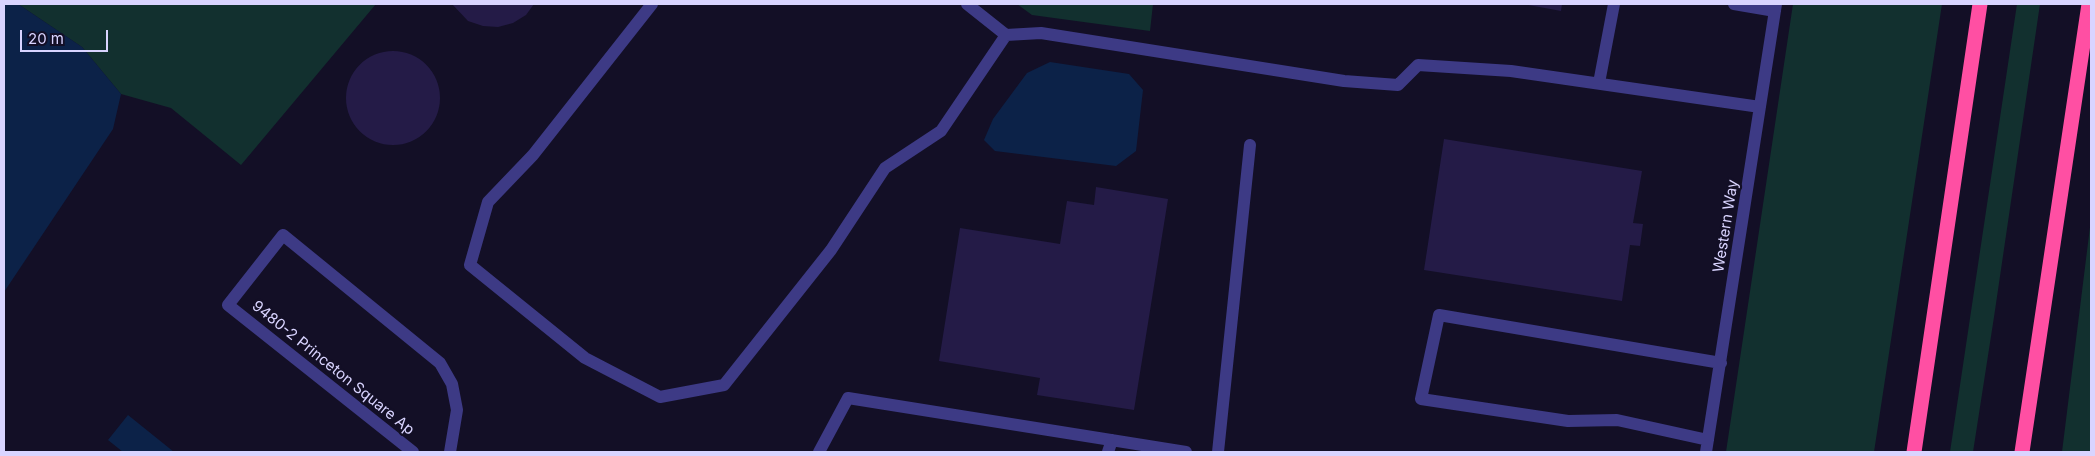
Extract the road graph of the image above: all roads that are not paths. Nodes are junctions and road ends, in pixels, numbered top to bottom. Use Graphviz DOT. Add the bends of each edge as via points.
graph roads {
  1 [pos="652,4"];
  2 [pos="968,4"];
  3 [pos="1614,4"];
  4 [pos="1734,4"];
  5 [pos="1980,4"];
  6 [pos="2089,4"];
  7 [pos="1775,7"];
  8 [pos="1006,36"];
  9 [pos="1599,83"];
  10 [pos="1760,107"];
  11 [pos="1250,145"];
  12 [pos="1721,363"];
  13 [pos="1110,446"];
  14 [pos="1707,446"];
  15 [pos="413,452"];
  16 [pos="450,452"];
  17 [pos="819,452"];
  18 [pos="1186,452"];
  19 [pos="1218,452"];
  20 [pos="1914,452"];
  21 [pos="2022,452"];
  1 -- 8 [label="street" via="533,155 488,202 470,265 584,358 660,397 724,385 831,250 885,168 941,131"];
  2 -- 8 [label="street"];
  3 -- 9 [label="street"];
  4 -- 7 [label="street"];
  5 -- 20 [label="highway"];
  6 -- 21 [label="highway"];
  7 -- 10 [label="street, Western Way"];
  8 -- 9 [label="street" via="1041,33 1344,81 1398,85 1418,65 1511,71"];
  9 -- 10 [label="street"];
  10 -- 12 [label="street, Western Way"];
  11 -- 19 [label="street"];
  12 -- 14 [label="street, Western Way"];
  12 -- 14 [label="street" via="1439,315 1421,399 1568,421 1617,420"];
  13 -- 17 [label="street" via="848,398"];
  13 -- 18 [label="street"];
  15 -- 16 [label="street, 9480-2 Princeton Square Ap" via="228,305 283,235 440,362 452,384 457,410"];
}
